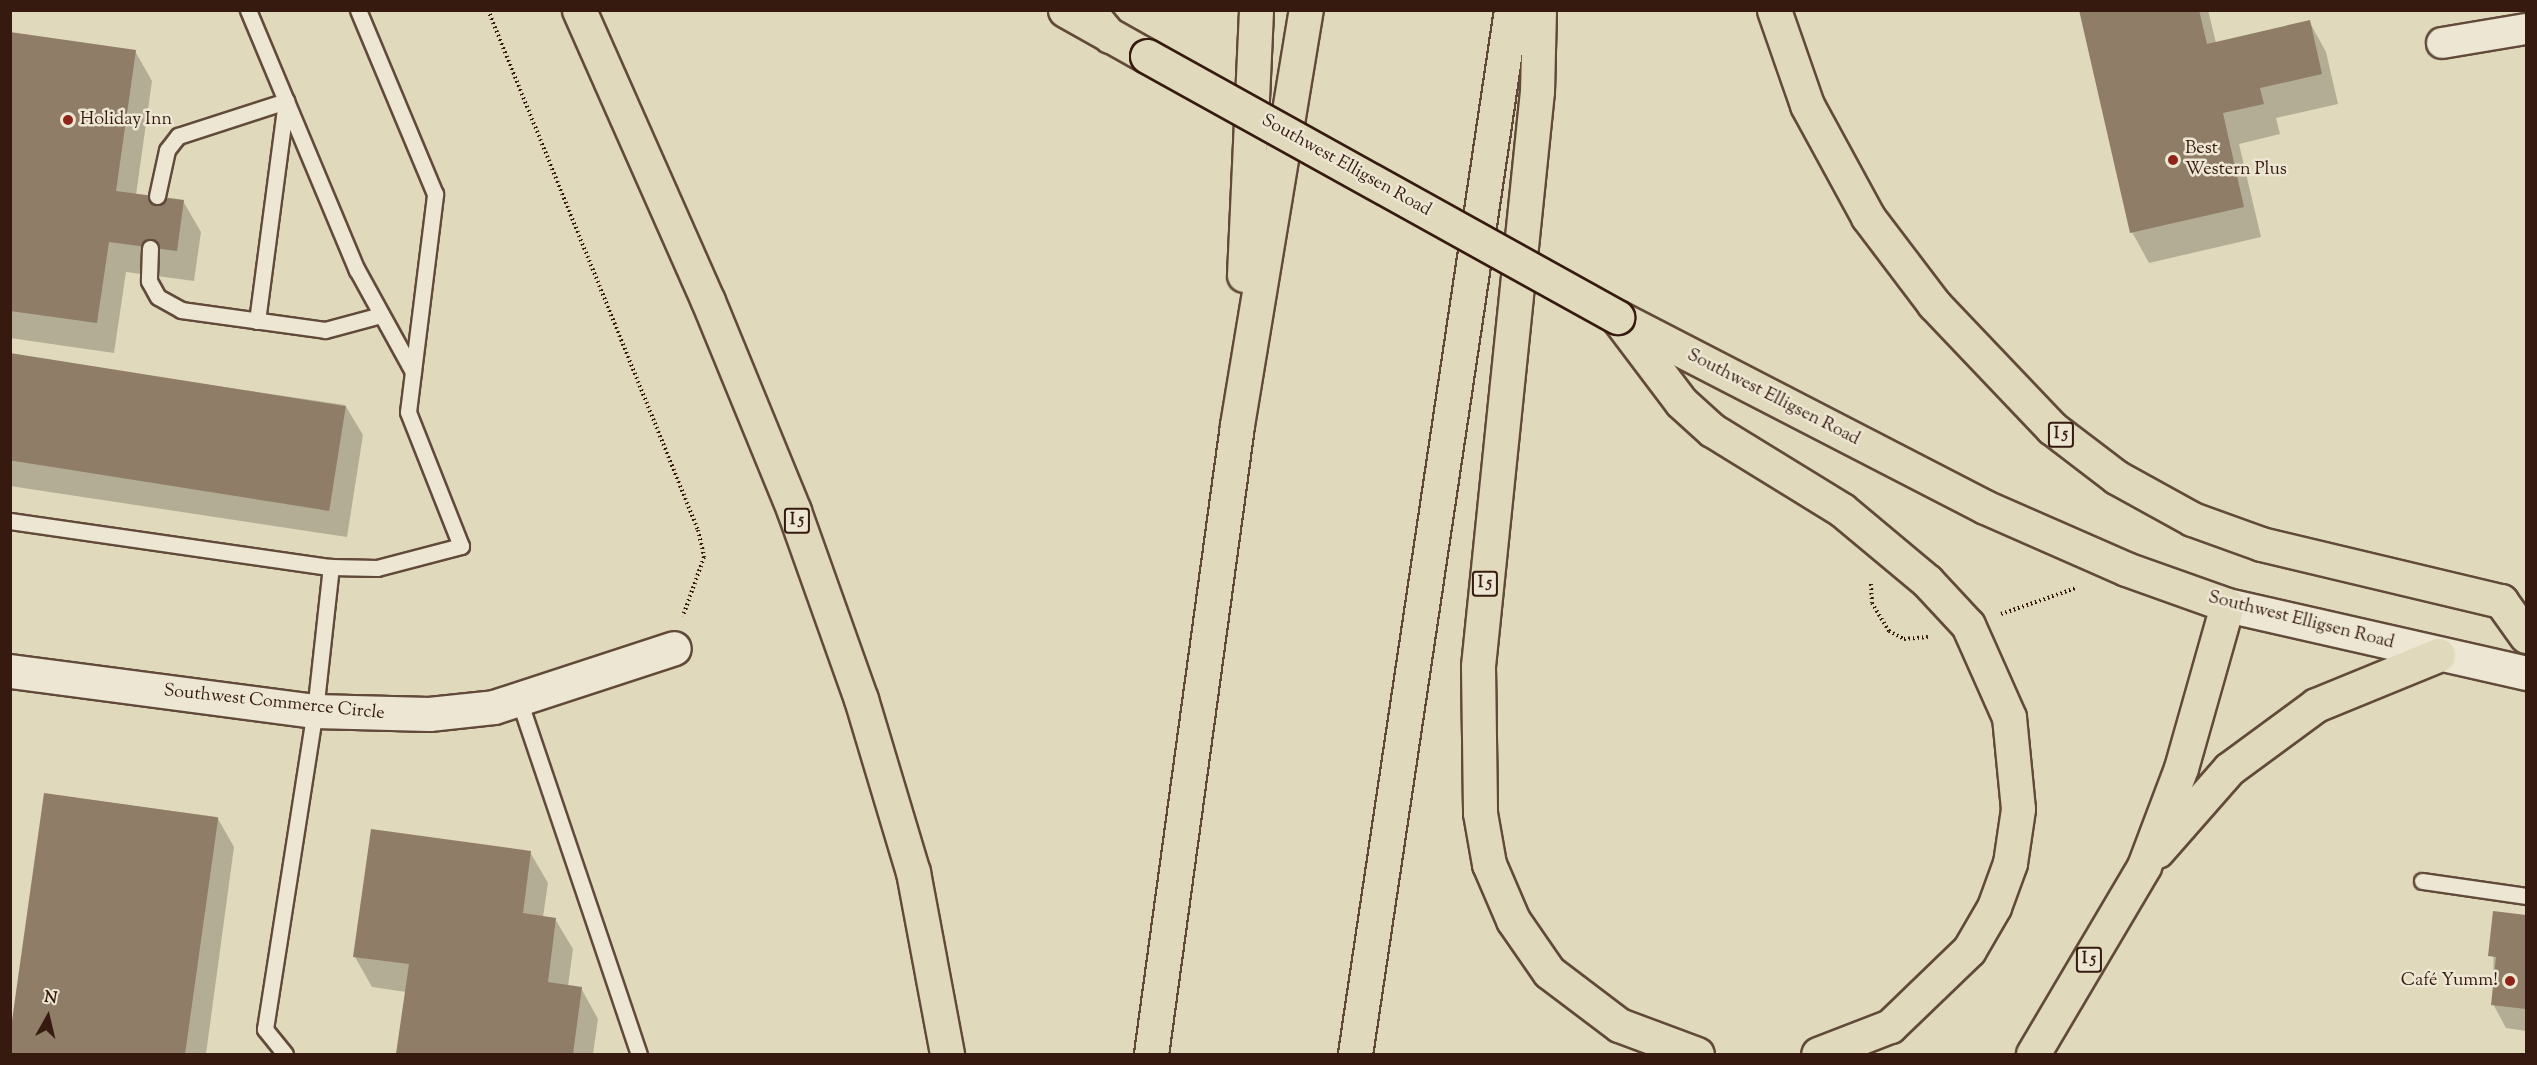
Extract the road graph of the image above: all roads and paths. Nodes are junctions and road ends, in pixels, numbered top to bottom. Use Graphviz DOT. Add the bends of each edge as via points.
graph roads {
  1 [pos="248,10"];
  2 [pos="358,10"];
  3 [pos="489,10"];
  4 [pos="579,10"];
  5 [pos="1065,10"];
  6 [pos="1088,10"];
  7 [pos="1256,10"];
  8 [pos="1306,10"];
  9 [pos="1511,10"];
  10 [pos="1539,10"];
  11 [pos="1774,10"];
  12 [pos="2526,29"];
  13 [pos="1110,36"];
  14 [pos="2442,43"];
  15 [pos="286,101"];
  16 [pos="157,196"];
  17 [pos="150,248"];
  18 [pos="381,315"];
  19 [pos="1617,316"];
  20 [pos="257,321"];
  21 [pos="413,372"];
  22 [pos="1238,425"];
  23 [pos="10,521"];
  24 [pos="331,567"];
  25 [pos="2227,605"];
  26 [pos="2526,636"];
  27 [pos="674,648"];
  28 [pos="2438,655"];
  29 [pos="10,671"];
  30 [pos="2526,673"];
  31 [pos="519,700"];
  32 [pos="315,711"];
  33 [pos="2144,866"];
  34 [pos="2422,881"];
  35 [pos="2526,896"];
  36 [pos="285,1054"];
  37 [pos="639,1054"];
  38 [pos="947,1054"];
  39 [pos="1151,1054"];
  40 [pos="1354,1054"];
  41 [pos="1697,1054"];
  42 [pos="1818,1054"];
  43 [pos="2033,1054"];
  1 -- 15 [label="lane"];
  2 -- 21 [label="lane" via="435,194"];
  3 -- 27 [label="path" via="698,530 704,557"];
  4 -- 38 [label="main road, I 5" via="708,301 794,511 861,699 913,873"];
  5 -- 13 [label="main road, Southwest Elligsen Road"];
  6 -- 13 [label="main road"];
  7 -- 22 [label="main road"];
  8 -- 22 [label="main road"];
  9 -- 40 [label="main road"];
  10 -- 41 [label="main road, I 5" via="1537,91 1478,666 1480,813 1489,864 1514,920 1549,972 1618,1025"];
  11 -- 26 [label="main road, I 5" via="1807,105 1868,217 1934,304 2052,428 2116,477 2192,519 2283,550 2501,601"];
  12 -- 14 [label="street"];
  13 -- 19 [label="main road, Southwest Elligsen Road, bridge"];
  15 -- 16 [label="lane" via="178,136 167,150"];
  15 -- 18 [label="lane"];
  15 -- 20 [label="lane"];
  17 -- 20 [label="lane" via="149,281 158,297 181,310"];
  18 -- 20 [label="lane" via="325,330"];
  18 -- 21 [label="lane"];
  19 -- 25 [label="main road, Southwest Elligsen Road" via="1985,507 2126,569"];
  19 -- 42 [label="main road" via="1681,402 1712,430 1842,510 1927,580 1968,625 2009,717 2018,763 2018,809 2010,863 1994,907 1969,950 1890,1026"];
  21 -- 24 [label="lane" via="408,412 461,546 377,568"];
  22 -- 39 [label="main road"];
  23 -- 24 [label="lane"];
  24 -- 32 [label="lane"];
  25 -- 28 [label="street, Southwest Elligsen Road"];
  25 -- 33 [label="main road, I 5" via="2181,768"];
  27 -- 31 [label="street, Southwest Commerce Circle"];
  28 -- 30 [label="street, Southwest Elligsen Road"];
  28 -- 33 [label="main road, I 5" via="2316,705 2229,769"];
  29 -- 32 [label="street, Southwest Commerce Circle"];
  31 -- 32 [label="street, Southwest Commerce Circle" via="429,714"];
  31 -- 37 [label="lane"];
  32 -- 36 [label="lane" via="265,1029"];
  33 -- 43 [label="main road, I 5"];
  34 -- 35 [label="lane"];
}
